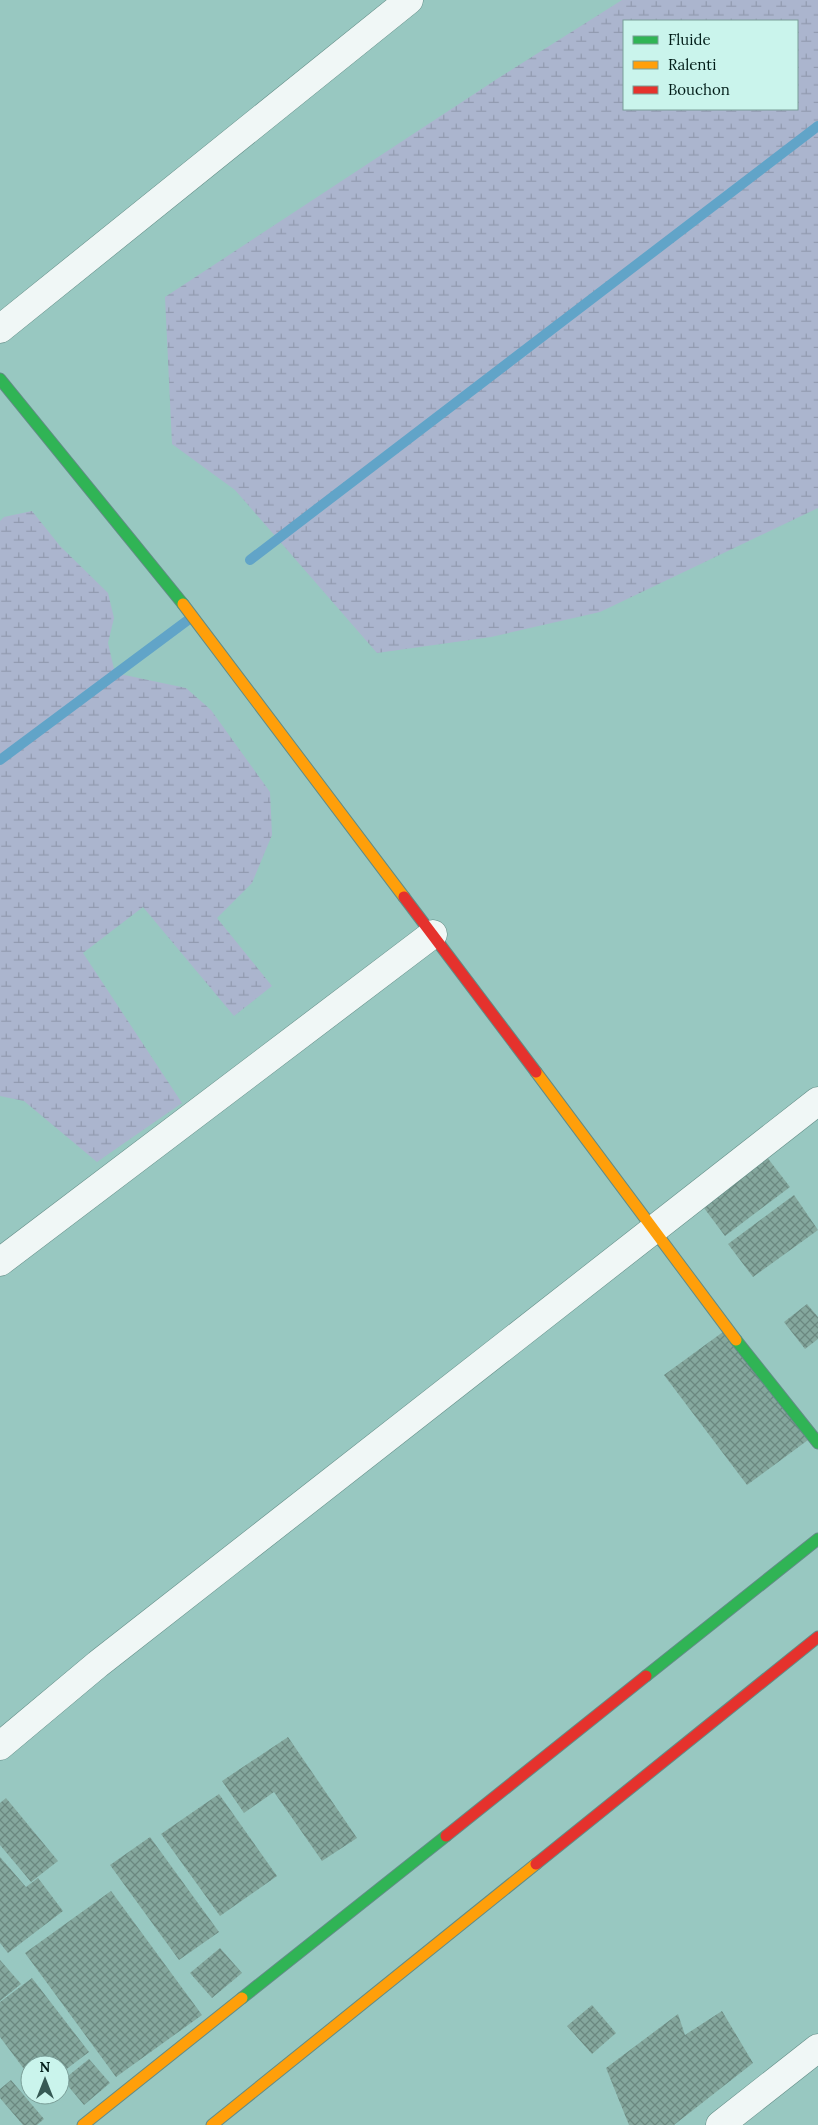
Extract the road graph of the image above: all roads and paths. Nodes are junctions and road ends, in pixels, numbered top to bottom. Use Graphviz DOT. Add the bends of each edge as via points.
graph roads {
  1 [pos="409,0"];
  2 [pos="0,329"];
  3 [pos="0,379"];
  4 [pos="433,934"];
  5 [pos="818,1101"];
  6 [pos="654,1228"];
  7 [pos="0,1262"];
  8 [pos="818,1443"];
  9 [pos="818,1538"];
  10 [pos="818,1637"];
  11 [pos="0,1746"];
  12 [pos="818,2048"];
  13 [pos="83,2125"];
  14 [pos="212,2125"];
  15 [pos="720,2125"];
  1 -- 2 [label="street"];
  3 -- 4 [label="street" via="192,616"];
  4 -- 6 [label="street"];
  4 -- 7 [label="street"];
  5 -- 6 [label="street"];
  6 -- 8 [label="street" via="727,1329"];
  6 -- 11 [label="street" via="98,1664"];
  9 -- 13 [label="street"];
  10 -- 14 [label="street"];
  12 -- 15 [label="street"];
}
